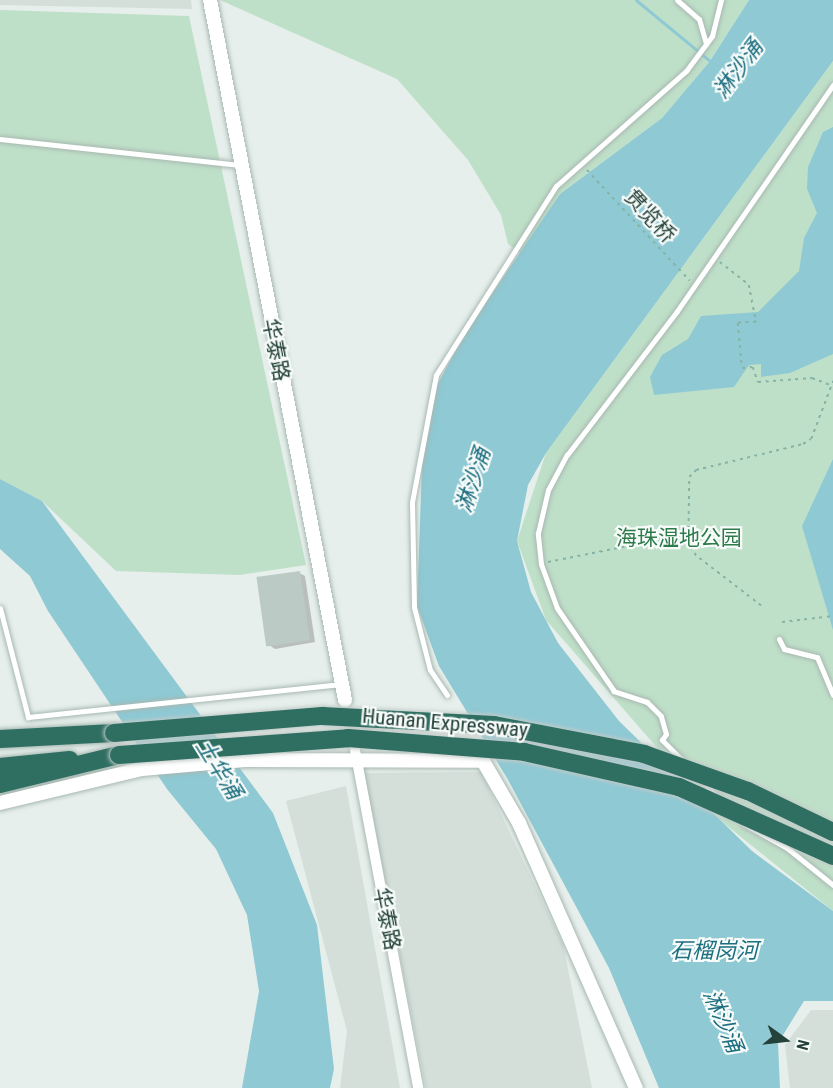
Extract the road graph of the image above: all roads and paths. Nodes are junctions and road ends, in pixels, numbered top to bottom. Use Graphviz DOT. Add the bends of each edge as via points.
graph roads {
  1 [pos="210,0"];
  2 [pos="677,0"];
  3 [pos="692,0"];
  4 [pos="721,0"];
  5 [pos="685,3"];
  6 [pos="705,47"];
  7 [pos="833,85"];
  8 [pos="0,139"];
  9 [pos="242,166"];
  10 [pos="586,169"];
  11 [pos="714,258"];
  12 [pos="691,283"];
  13 [pos="833,381"];
  14 [pos="831,385"];
  15 [pos="688,534"];
  16 [pos="541,564"];
  17 [pos="761,606"];
  18 [pos="0,608"];
  19 [pos="833,616"];
  20 [pos="782,621"];
  21 [pos="779,639"];
  22 [pos="342,684"];
  23 [pos="447,695"];
  24 [pos="833,696"];
  25 [pos="345,700"];
  26 [pos="0,739"];
  27 [pos="119,755"];
  28 [pos="356,756"];
  29 [pos="0,766"];
  30 [pos="0,784"];
  31 [pos="0,803"];
  32 [pos="833,832"];
  33 [pos="833,856"];
  34 [pos="833,885"];
  35 [pos="418,1088"];
  36 [pos="636,1088"];
  1 -- 9 [label="street, 华泰路"];
  2 -- 5 [label="lane"];
  3 -- 5 [label="lane"];
  4 -- 6 [label="lane"];
  5 -- 6 [label="lane" via="703,27"];
  6 -- 23 [label="lane" via="638,117 600,142 556,186 436,375 412,502 414,607 430,670"];
  7 -- 11 [label="lane"];
  8 -- 9 [label="lane"];
  9 -- 22 [label="street, 华泰路"];
  10 -- 12 [label="path, 贯览桥"];
  11 -- 14 [label="path" via="749,285 756,322 738,323 742,368 753,367 758,382 812,378"];
  11 -- 16 [label="lane" via="567,455 548,490 538,533"];
  13 -- 14 [label="path"];
  14 -- 15 [label="path" via="811,439 696,470 689,477"];
  15 -- 16 [label="path"];
  15 -- 17 [label="path" via="696,556"];
  16 -- 34 [label="lane" via="557,608 614,691 647,702 661,716 666,734 662,740 752,833 787,848"];
  18 -- 22 [label="lane" via="28,717"];
  19 -- 20 [label="path, bridge"];
  21 -- 24 [label="lane" via="784,649 817,657"];
  22 -- 25 [label="street, 华泰路"];
  26 -- 32 [label="highway, Huanan Expressway, bridge" via="333,716 494,725 644,754 748,792"];
  27 -- 29 [label="highway, Huanan Expressway"];
  27 -- 30 [label="highway"];
  27 -- 33 [label="highway, Huanan Expressway, bridge" via="348,738 524,752 679,787"];
  28 -- 31 [label="street" via="142,769"];
  28 -- 35 [label="street, 华泰路"];
  28 -- 36 [label="street" via="486,763 519,823"];
}
